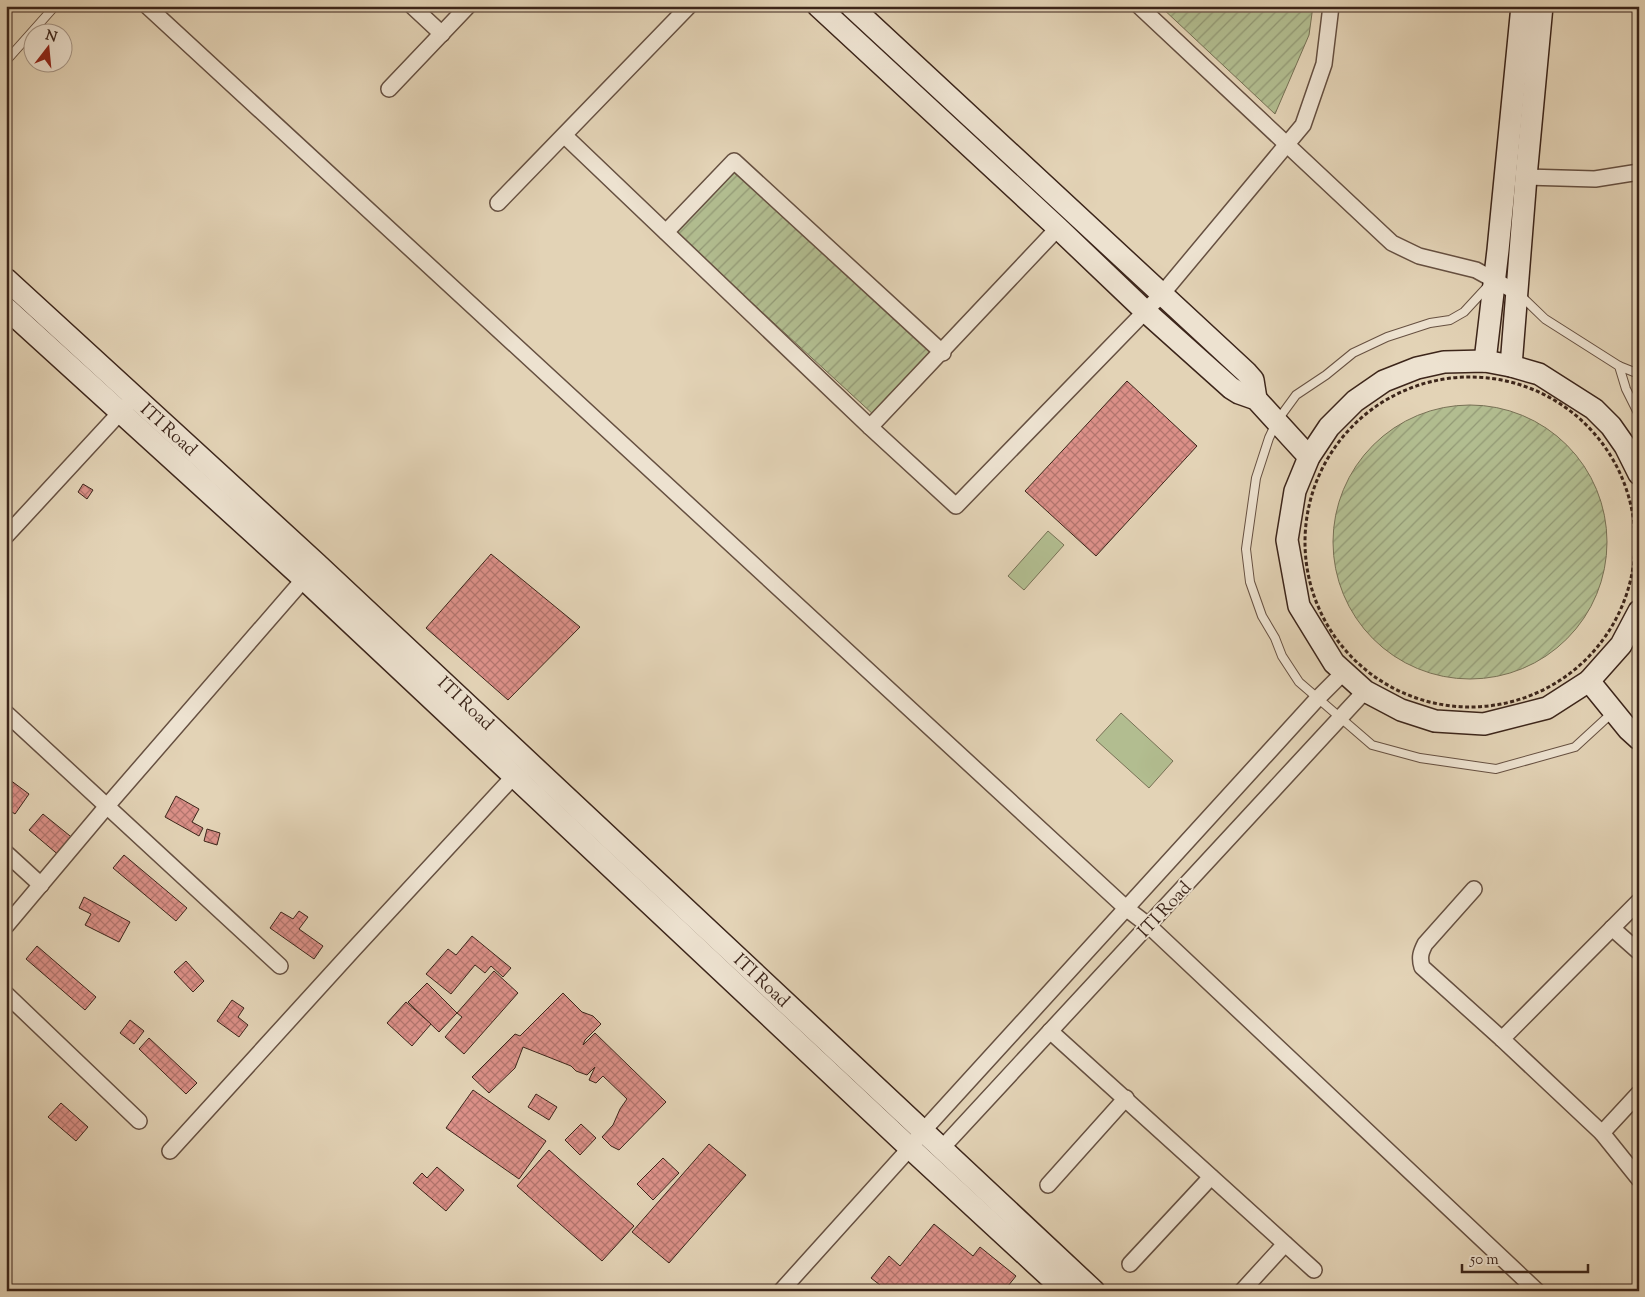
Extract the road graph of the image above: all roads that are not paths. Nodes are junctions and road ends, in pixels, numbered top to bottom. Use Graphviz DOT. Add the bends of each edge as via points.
graph roads {
  1 [pos="56,6"];
  2 [pos="147,6"];
  3 [pos="412,6"];
  4 [pos="468,6"];
  5 [pos="689,6"];
  6 [pos="818,6"];
  7 [pos="851,6"];
  8 [pos="1139,6"];
  9 [pos="1331,6"];
  10 [pos="1522,6"];
  11 [pos="1542,6"];
  12 [pos="442,34"];
  13 [pos="6,61"];
  14 [pos="389,89"];
  15 [pos="565,136"];
  16 [pos="1286,145"];
  17 [pos="1639,172"];
  18 [pos="1526,177"];
  19 [pos="498,203"];
  20 [pos="1058,228"];
  21 [pos="666,232"];
  22 [pos="6,279"];
  23 [pos="1495,279"];
  24 [pos="1518,293"];
  25 [pos="1162,294"];
  26 [pos="6,308"];
  27 [pos="1146,311"];
  28 [pos="943,353"];
  29 [pos="1485,361"];
  30 [pos="1511,366"];
  31 [pos="1619,366"];
  32 [pos="1639,374"];
  33 [pos="134,397"];
  34 [pos="1256,399"];
  35 [pos="120,413"];
  36 [pos="1639,415"];
  37 [pos="1277,421"];
  38 [pos="870,427"];
  39 [pos="1632,442"];
  40 [pos="1308,457"];
  41 [pos="1638,470"];
  42 [pos="6,536"];
  43 [pos="304,579"];
  44 [pos="1639,610"];
  45 [pos="1344,673"];
  46 [pos="1588,681"];
  47 [pos="1365,691"];
  48 [pos="1318,699"];
  49 [pos="1614,711"];
  50 [pos="6,713"];
  51 [pos="1341,717"];
  52 [pos="1639,739"];
  53 [pos="514,776"];
  54 [pos="107,806"];
  55 [pos="6,854"];
  56 [pos="41,885"];
  57 [pos="1474,889"];
  58 [pos="1639,901"];
  59 [pos="1128,909"];
  60 [pos="1148,925"];
  61 [pos="6,926"];
  62 [pos="1612,928"];
  63 [pos="1639,952"];
  64 [pos="280,966"];
  65 [pos="6,994"];
  66 [pos="1050,1031"];
  67 [pos="1502,1039"];
  68 [pos="1639,1094"];
  69 [pos="1126,1098"];
  70 [pos="139,1121"];
  71 [pos="923,1131"];
  72 [pos="1602,1133"];
  73 [pos="910,1148"];
  74 [pos="942,1148"];
  75 [pos="170,1151"];
  76 [pos="1211,1177"];
  77 [pos="1639,1179"];
  78 [pos="1048,1185"];
  79 [pos="1285,1244"];
  80 [pos="1130,1264"];
  81 [pos="1314,1270"];
  82 [pos="781,1291"];
  83 [pos="1065,1291"];
  84 [pos="1094,1291"];
  85 [pos="1242,1291"];
  86 [pos="1537,1291"];
  1 -- 13 [label="lane"];
  2 -- 59 [label="street"];
  3 -- 12 [label="street"];
  4 -- 12 [label="street"];
  5 -- 15 [label="street"];
  6 -- 20 [label="street"];
  7 -- 25 [label="street"];
  8 -- 16 [label="street"];
  9 -- 16 [label="street" via="1324,64 1302,125"];
  10 -- 23 [label="street"];
  11 -- 18 [label="street"];
  12 -- 14 [label="street"];
  15 -- 19 [label="street"];
  15 -- 21 [label="street"];
  16 -- 23 [label="street" via="1392,243 1419,256 1476,270"];
  16 -- 25 [label="street"];
  17 -- 18 [label="street" via="1596,179"];
  18 -- 24 [label="street"];
  20 -- 27 [label="street"];
  20 -- 28 [label="street"];
  21 -- 28 [label="street" via="734,161"];
  21 -- 38 [label="street"];
  22 -- 33 [label="street, ITI Road"];
  23 -- 24 [label="street"];
  23 -- 29 [label="street"];
  23 -- 37 [label="lane" via="1464,312 1450,320 1387,337 1353,353 1296,395"];
  24 -- 30 [label="street"];
  24 -- 31 [label="lane" via="1545,319"];
  25 -- 27 [label="street"];
  25 -- 34 [label="street" via="1246,372 1253,380"];
  26 -- 35 [label="street, ITI Road"];
  27 -- 34 [label="street" via="1231,388"];
  27 -- 38 [label="street" via="956,506"];
  28 -- 38 [label="street"];
  29 -- 30 [label="street"];
  29 -- 40 [label="street" via="1444,362 1384,381 1355,401 1329,427"];
  30 -- 39 [label="street" via="1539,374 1594,409"];
  31 -- 32 [label="lane"];
  31 -- 36 [label="lane"];
  33 -- 35 [label="street"];
  33 -- 71 [label="street, ITI Road"];
  34 -- 37 [label="street"];
  35 -- 42 [label="street"];
  35 -- 43 [label="street, ITI Road"];
  37 -- 40 [label="street"];
  37 -- 48 [label="lane" via="1256,478 1246,549 1250,582 1282,656 1299,682"];
  39 -- 41 [label="street"];
  40 -- 45 [label="street" via="1294,491 1287,540 1299,606 1334,663"];
  43 -- 53 [label="street, ITI Road"];
  43 -- 54 [label="street"];
  44 -- 46 [label="street" via="1621,646"];
  45 -- 47 [label="street"];
  45 -- 48 [label="street, ITI Road"];
  46 -- 47 [label="street" via="1547,708 1484,724 1435,721 1401,710"];
  46 -- 49 [label="street"];
  47 -- 51 [label="street, ITI Road"];
  48 -- 51 [label="lane"];
  48 -- 59 [label="street, ITI Road"];
  49 -- 51 [label="lane" via="1575,746 1496,769 1420,758 1372,745"];
  49 -- 52 [label="street"];
  50 -- 54 [label="street"];
  51 -- 60 [label="street, ITI Road"];
  53 -- 73 [label="street, ITI Road"];
  53 -- 75 [label="street"];
  54 -- 56 [label="street"];
  54 -- 64 [label="street"];
  55 -- 56 [label="street"];
  56 -- 61 [label="street"];
  57 -- 67 [label="street" via="1426,944 1420,959 1422,967"];
  58 -- 62 [label="street"];
  59 -- 60 [label="street"];
  59 -- 71 [label="street, ITI Road"];
  60 -- 66 [label="street, ITI Road"];
  60 -- 86 [label="street"];
  62 -- 63 [label="street"];
  62 -- 67 [label="street"];
  65 -- 70 [label="street"];
  66 -- 69 [label="street"];
  66 -- 74 [label="street, ITI Road"];
  67 -- 72 [label="street"];
  68 -- 72 [label="street"];
  69 -- 76 [label="street"];
  69 -- 78 [label="street"];
  71 -- 73 [label="street"];
  71 -- 74 [label="street, ITI Road"];
  72 -- 77 [label="street"];
  73 -- 82 [label="street"];
  73 -- 83 [label="street, ITI Road"];
  74 -- 84 [label="street, ITI Road"];
  76 -- 79 [label="street"];
  76 -- 80 [label="street"];
  79 -- 81 [label="street"];
  79 -- 85 [label="street"];
}
